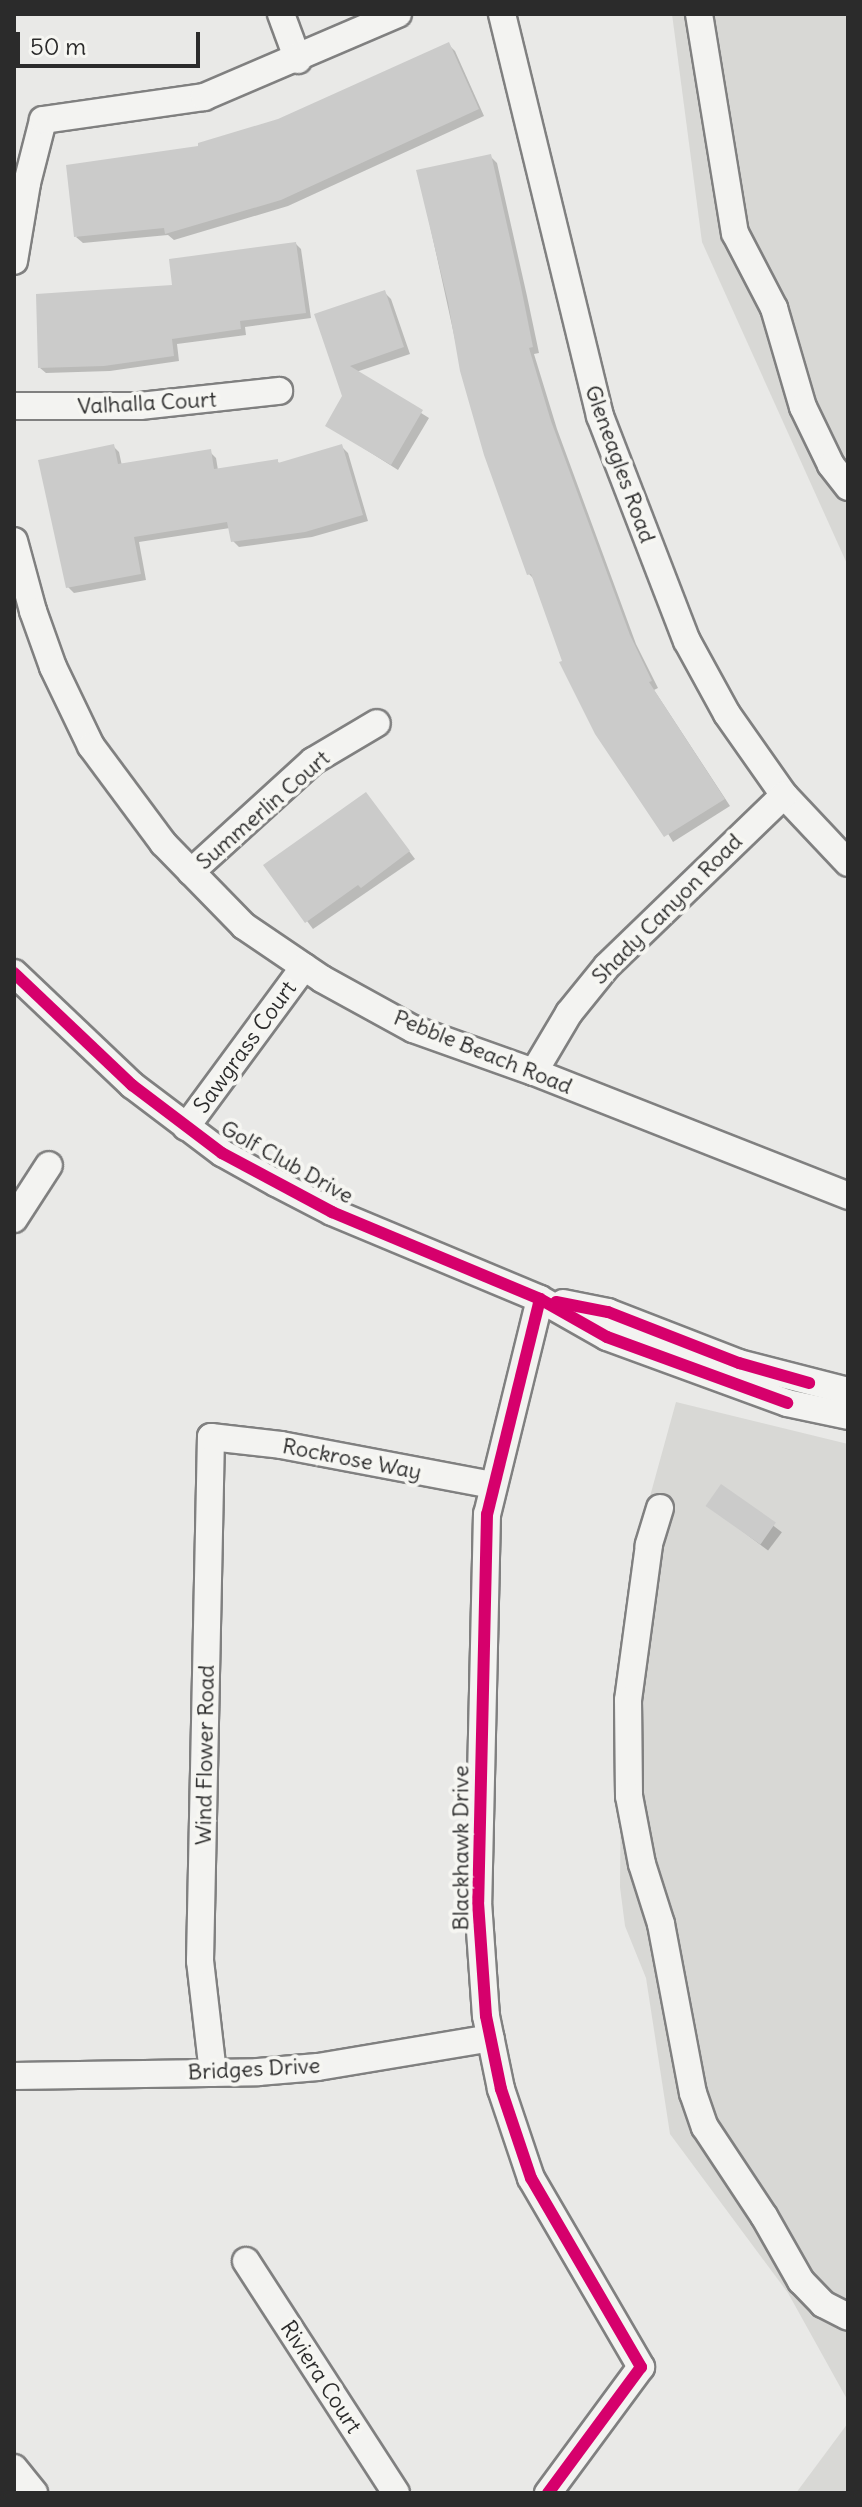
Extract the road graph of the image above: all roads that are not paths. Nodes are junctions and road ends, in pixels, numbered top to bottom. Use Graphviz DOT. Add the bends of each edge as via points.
graph roads {
  1 [pos="281,14"];
  2 [pos="398,14"];
  3 [pos="502,14"];
  4 [pos="699,14"];
  5 [pos="298,60"];
  6 [pos="14,261"];
  7 [pos="279,391"];
  8 [pos="14,406"];
  9 [pos="848,487"];
  10 [pos="14,541"];
  11 [pos="377,723"];
  12 [pos="784,795"];
  13 [pos="848,863"];
  14 [pos="191,872"];
  15 [pos="304,967"];
  16 [pos="14,973"];
  17 [pos="534,1072"];
  18 [pos="186,1127"];
  19 [pos="49,1165"];
  20 [pos="848,1196"];
  21 [pos="14,1219"];
  22 [pos="540,1299"];
  23 [pos="848,1391"];
  24 [pos="848,1416"];
  25 [pos="211,1437"];
  26 [pos="492,1485"];
  27 [pos="660,1508"];
  28 [pos="491,2038"];
  29 [pos="213,2073"];
  30 [pos="14,2076"];
  31 [pos="246,2261"];
  32 [pos="848,2317"];
  33 [pos="14,2468"];
  34 [pos="34,2493"];
  35 [pos="396,2493"];
  36 [pos="548,2493"];
  1 -- 5 [label="street"];
  2 -- 5 [label="street"];
  3 -- 12 [label="street, Gleneagles Road" via="600,416 692,653"];
  4 -- 9 [label="street" via="735,233 774,308 803,407 831,465"];
  5 -- 6 [label="street" via="204,97 43,120"];
  7 -- 8 [label="street, Valhalla Court" via="140,406"];
  10 -- 14 [label="street, Pebble Beach Road" via="43,639 91,746"];
  11 -- 14 [label="street, Summerlin Court" via="313,761"];
  12 -- 13 [label="street, Gleneagles Road"];
  12 -- 17 [label="street, Shady Canyon Road" via="599,975"];
  14 -- 15 [label="street, Pebble Beach Road" via="244,926"];
  15 -- 17 [label="street, Pebble Beach Road" via="413,1029"];
  15 -- 18 [label="street, Sawgrass Court"];
  16 -- 18 [label="street, Golf Club Drive" via="132,1085"];
  17 -- 20 [label="street, Pebble Beach Road"];
  18 -- 22 [label="street, Golf Club Drive" via="222,1153 332,1212"];
  19 -- 21 [label="street"];
  22 -- 23 [label="street, Golf Club Drive" via="608,1312 739,1363"];
  22 -- 24 [label="street, Golf Club Drive" via="607,1337 665,1360 787,1403"];
  22 -- 26 [label="street, Blackhawk Drive"];
  25 -- 26 [label="street, Rockrose Way"];
  25 -- 29 [label="street, Wind Flower Road" via="200,1961"];
  26 -- 28 [label="street, Blackhawk Drive" via="487,1514 478,1902"];
  27 -- 32 [label="street" via="649,1545 628,1700 629,1796 661,1924 693,2093 705,2127 801,2281 823,2304"];
  28 -- 29 [label="street, Bridges Drive" via="318,2067"];
  28 -- 36 [label="street, Blackhawk Drive" via="501,2089 531,2178 641,2367"];
  29 -- 30 [label="street, Bridges Drive"];
  31 -- 35 [label="street, Riviera Court"];
  33 -- 34 [label="street"];
}
